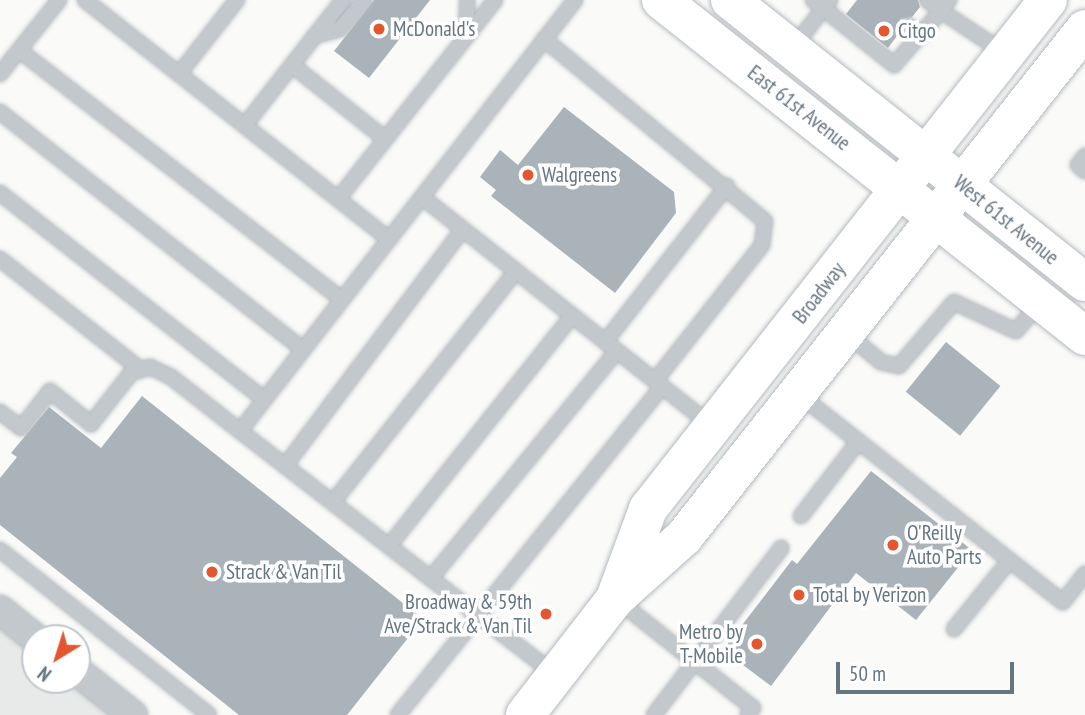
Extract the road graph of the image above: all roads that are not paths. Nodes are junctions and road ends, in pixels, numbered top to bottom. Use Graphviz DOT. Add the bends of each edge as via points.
graph roads {
  1 [pos="59,0"];
  2 [pos="85,0"];
  3 [pos="236,0"];
  4 [pos="343,0"];
  5 [pos="364,0"];
  6 [pos="467,0"];
  7 [pos="495,0"];
  8 [pos="575,0"];
  9 [pos="661,0"];
  10 [pos="730,0"];
  11 [pos="927,0"];
  12 [pos="1048,0"];
  13 [pos="822,3"];
  14 [pos="945,6"];
  15 [pos="907,25"];
  16 [pos="1085,29"];
  17 [pos="920,35"];
  18 [pos="314,36"];
  19 [pos="466,37"];
  20 [pos="544,39"];
  21 [pos="792,49"];
  22 [pos="19,50"];
  23 [pos="1006,54"];
  24 [pos="292,65"];
  25 [pos="0,74"];
  26 [pos="179,74"];
  27 [pos="0,112"];
  28 [pos="245,125"];
  29 [pos="385,139"];
  30 [pos="1085,156"];
  31 [pos="927,157"];
  32 [pos="1085,171"];
  33 [pos="963,185"];
  34 [pos="727,186"];
  35 [pos="902,189"];
  36 [pos="0,193"];
  37 [pos="422,197"];
  38 [pos="338,199"];
  39 [pos="937,217"];
  40 [pos="463,229"];
  41 [pos="389,239"];
  42 [pos="0,258"];
  43 [pos="516,271"];
  44 [pos="1085,282"];
  45 [pos="342,300"];
  46 [pos="1041,301"];
  47 [pos="572,316"];
  48 [pos="845,332"];
  49 [pos="1085,336"];
  50 [pos="605,342"];
  51 [pos="303,350"];
  52 [pos="617,351"];
  53 [pos="140,369"];
  54 [pos="658,384"];
  55 [pos="796,392"];
  56 [pos="264,399"];
  57 [pos="0,412"];
  58 [pos="713,427"];
  59 [pos="240,431"];
  60 [pos="858,442"];
  61 [pos="285,466"];
  62 [pos="333,502"];
  63 [pos="801,516"];
  64 [pos="390,546"];
  65 [pos="781,548"];
  66 [pos="0,550"];
  67 [pos="1009,561"];
  68 [pos="1085,574"];
  69 [pos="430,578"];
  70 [pos="615,599"];
  71 [pos="0,610"];
  72 [pos="477,614"];
  73 [pos="21,627"];
  74 [pos="954,628"];
  75 [pos="694,662"];
  76 [pos="556,675"];
  77 [pos="91,682"];
  78 [pos="133,715"];
  79 [pos="209,715"];
  80 [pos="398,715"];
  81 [pos="525,715"];
  82 [pos="654,715"];
  83 [pos="748,715"];
  1 -- 22 [label="lane"];
  2 -- 26 [label="lane"];
  3 -- 26 [label="lane"];
  4 -- 18 [label="lane"];
  5 -- 18 [label="lane" via="340,29"];
  6 -- 19 [label="lane"];
  7 -- 19 [label="lane"];
  8 -- 20 [label="lane"];
  9 -- 35 [label="main road, East 61st Avenue"];
  10 -- 21 [label="main road, East 61st Avenue"];
  11 -- 14 [label="lane"];
  12 -- 23 [label="main road, Broadway"];
  13 -- 17 [label="lane" via="894,65"];
  13 -- 21 [label="lane"];
  14 -- 17 [label="lane"];
  14 -- 23 [label="lane"];
  15 -- 17 [label="lane"];
  16 -- 33 [label="main road, Broadway"];
  18 -- 24 [label="lane"];
  19 -- 29 [label="lane"];
  20 -- 34 [label="lane"];
  20 -- 37 [label="lane"];
  21 -- 31 [label="main road, East 61st Avenue"];
  22 -- 25 [label="lane"];
  22 -- 45 [label="lane"];
  23 -- 31 [label="main road, Broadway"];
  24 -- 28 [label="lane"];
  24 -- 29 [label="lane"];
  26 -- 28 [label="lane"];
  27 -- 51 [label="lane"];
  28 -- 38 [label="lane"];
  29 -- 38 [label="lane"];
  30 -- 32 [label="lane" via="1078,165"];
  31 -- 33 [label="main road, West 61st Avenue"];
  31 -- 35 [label="main road, Broadway"];
  33 -- 39 [label="main road, Broadway"];
  33 -- 44 [label="main road, West 61st Avenue"];
  34 -- 50 [label="lane"];
  34 -- 54 [label="lane" via="760,213 766,236"];
  35 -- 39 [label="main road, East 61st Avenue"];
  35 -- 58 [label="main road, Broadway"];
  36 -- 56 [label="lane"];
  37 -- 40 [label="lane"];
  37 -- 41 [label="lane"];
  38 -- 41 [label="lane"];
  39 -- 46 [label="main road, West 61st Avenue"];
  39 -- 48 [label="main road, Broadway"];
  40 -- 43 [label="lane"];
  40 -- 61 [label="lane"];
  41 -- 45 [label="lane"];
  42 -- 53 [label="lane"];
  43 -- 47 [label="lane"];
  43 -- 62 [label="lane"];
  45 -- 51 [label="lane"];
  46 -- 48 [label="lane" via="1016,331 954,302 899,366 881,362"];
  46 -- 49 [label="main road, West 61st Avenue"];
  47 -- 50 [label="lane"];
  47 -- 64 [label="lane"];
  48 -- 55 [label="main road, Broadway"];
  50 -- 52 [label="lane"];
  51 -- 56 [label="lane"];
  52 -- 54 [label="lane"];
  52 -- 69 [label="lane"];
  53 -- 57 [label="lane" via="91,424 50,391 20,428"];
  53 -- 59 [label="lane" via="161,370"];
  54 -- 58 [label="lane"];
  54 -- 72 [label="lane" via="497,598"];
  55 -- 60 [label="lane"];
  55 -- 70 [label="main road, Broadway" via="684,537"];
  56 -- 59 [label="lane"];
  58 -- 70 [label="main road, Broadway" via="648,509"];
  59 -- 61 [label="lane"];
  60 -- 63 [label="lane"];
  60 -- 67 [label="lane"];
  61 -- 62 [label="lane"];
  62 -- 64 [label="lane"];
  64 -- 69 [label="lane"];
  65 -- 75 [label="lane"];
  66 -- 79 [label="lane"];
  67 -- 68 [label="lane" via="1063,602"];
  67 -- 74 [label="lane"];
  69 -- 72 [label="lane"];
  70 -- 75 [label="lane"];
  70 -- 76 [label="main road, Broadway"];
  71 -- 73 [label="street"];
  72 -- 76 [label="lane"];
  72 -- 80 [label="lane"];
  75 -- 82 [label="lane"];
  75 -- 83 [label="lane" via="753,708"];
  76 -- 81 [label="main road, Broadway"];
  77 -- 78 [label="street"];
}
